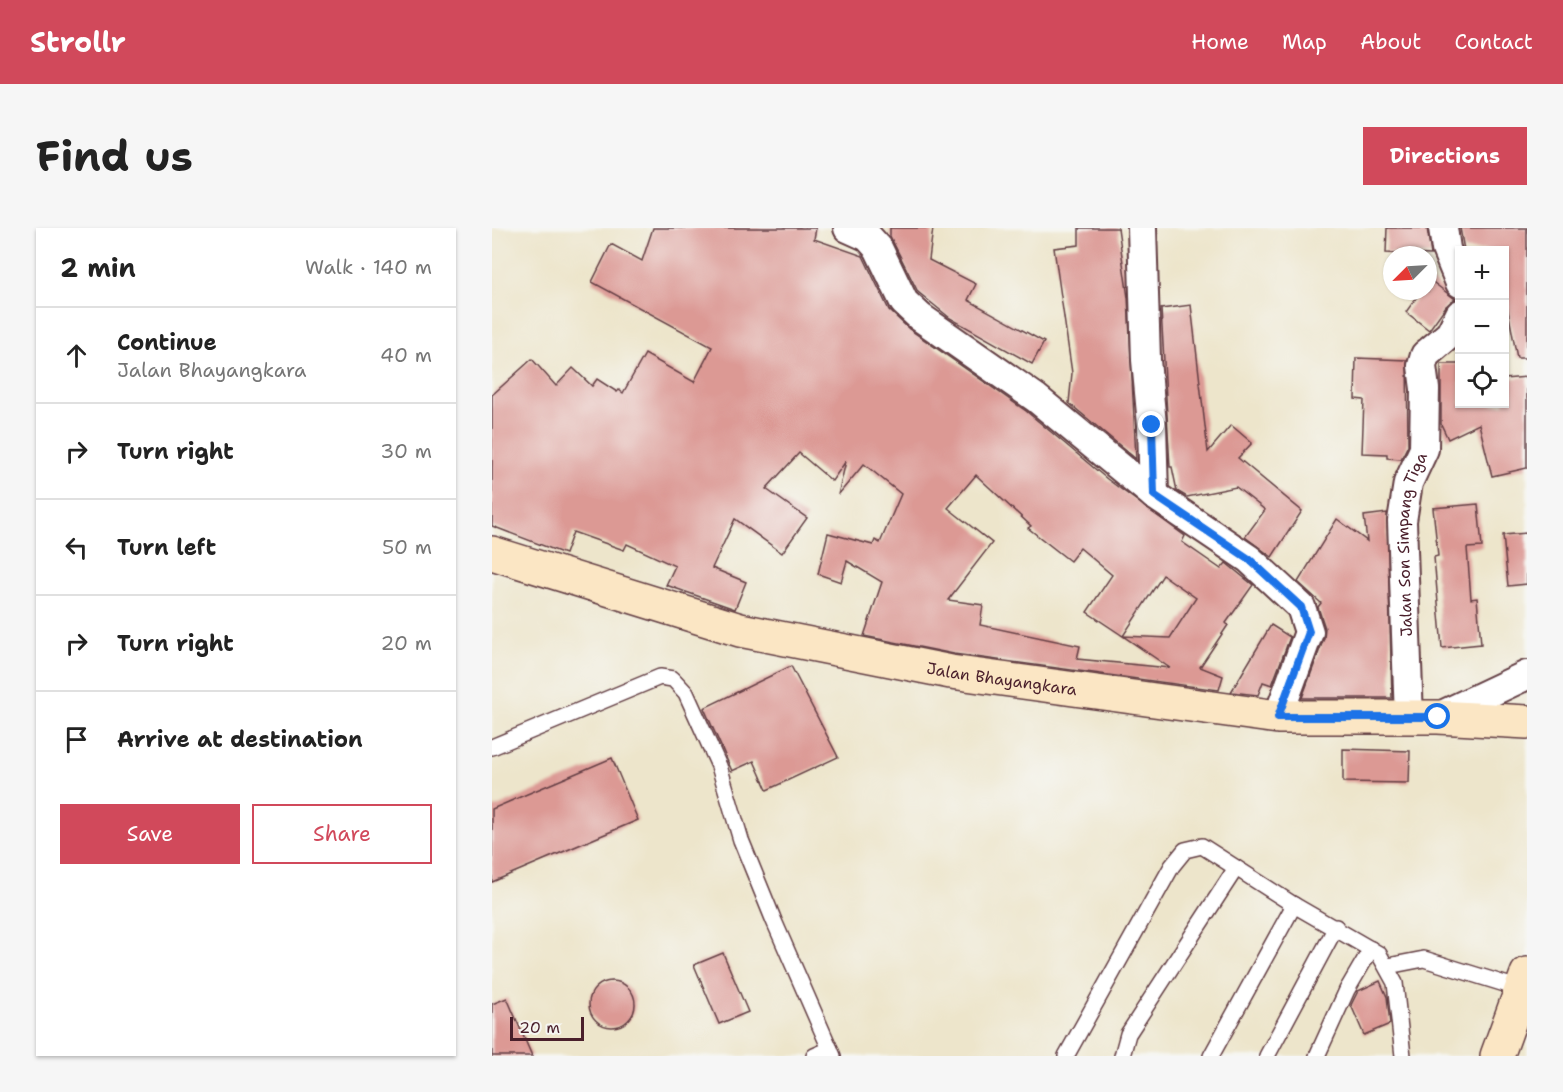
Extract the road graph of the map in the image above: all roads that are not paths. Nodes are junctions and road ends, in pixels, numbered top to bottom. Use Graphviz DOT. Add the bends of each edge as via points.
graph roads {
  1 [pos="848,228"];
  2 [pos="1142,228"];
  3 [pos="1443,228"];
  4 [pos="1455,271"];
  5 [pos="1455,324"];
  6 [pos="1154,495"];
  7 [pos="492,553"];
  8 [pos="1527,675"];
  9 [pos="1278,717"];
  10 [pos="1424,718"];
  11 [pos="1527,722"];
  12 [pos="492,747"];
  13 [pos="1236,868"];
  14 [pos="1294,905"];
  15 [pos="1336,927"];
  16 [pos="1371,949"];
  17 [pos="1388,966"];
  18 [pos="1524,982"];
  19 [pos="831,1053"];
  20 [pos="814,1056"];
  21 [pos="1066,1056"];
  22 [pos="1122,1056"];
  23 [pos="1211,1056"];
  24 [pos="1268,1056"];
  25 [pos="1317,1056"];
  26 [pos="1403,1056"];
  27 [pos="1497,1056"];
  1 -- 6 [label="street" via="868,237 878,248 904,302 920,317 1036,398"];
  2 -- 6 [label="street"];
  3 -- 4 [label="street"];
  5 -- 10 [label="street, Jalan Son Simpang Tiga" via="1450,334 1425,355 1422,366 1424,448 1408,483 1402,521"];
  6 -- 9 [label="street" via="1249,559 1301,607 1309,632"];
  7 -- 9 [label="street, Jalan Bhayangkara" via="740,630 951,672"];
  8 -- 10 [label="street"];
  9 -- 10 [label="street, Jalan Bhayangkara"];
  10 -- 11 [label="street, Jalan Bhayangkara"];
  12 -- 19 [label="lane" via="660,677 674,679 686,693 719,766 749,860"];
  13 -- 14 [label="lane"];
  13 -- 21 [label="lane" via="1202,846 1185,850 1172,866"];
  13 -- 22 [label="lane" via="1128,1034"];
  14 -- 15 [label="lane"];
  14 -- 23 [label="lane"];
  15 -- 16 [label="lane"];
  15 -- 24 [label="lane"];
  16 -- 17 [label="lane"];
  16 -- 25 [label="lane"];
  17 -- 18 [label="lane" via="1424,959"];
  17 -- 26 [label="lane" via="1395,982"];
  18 -- 27 [label="street"];
  19 -- 20 [label="lane"];
}
